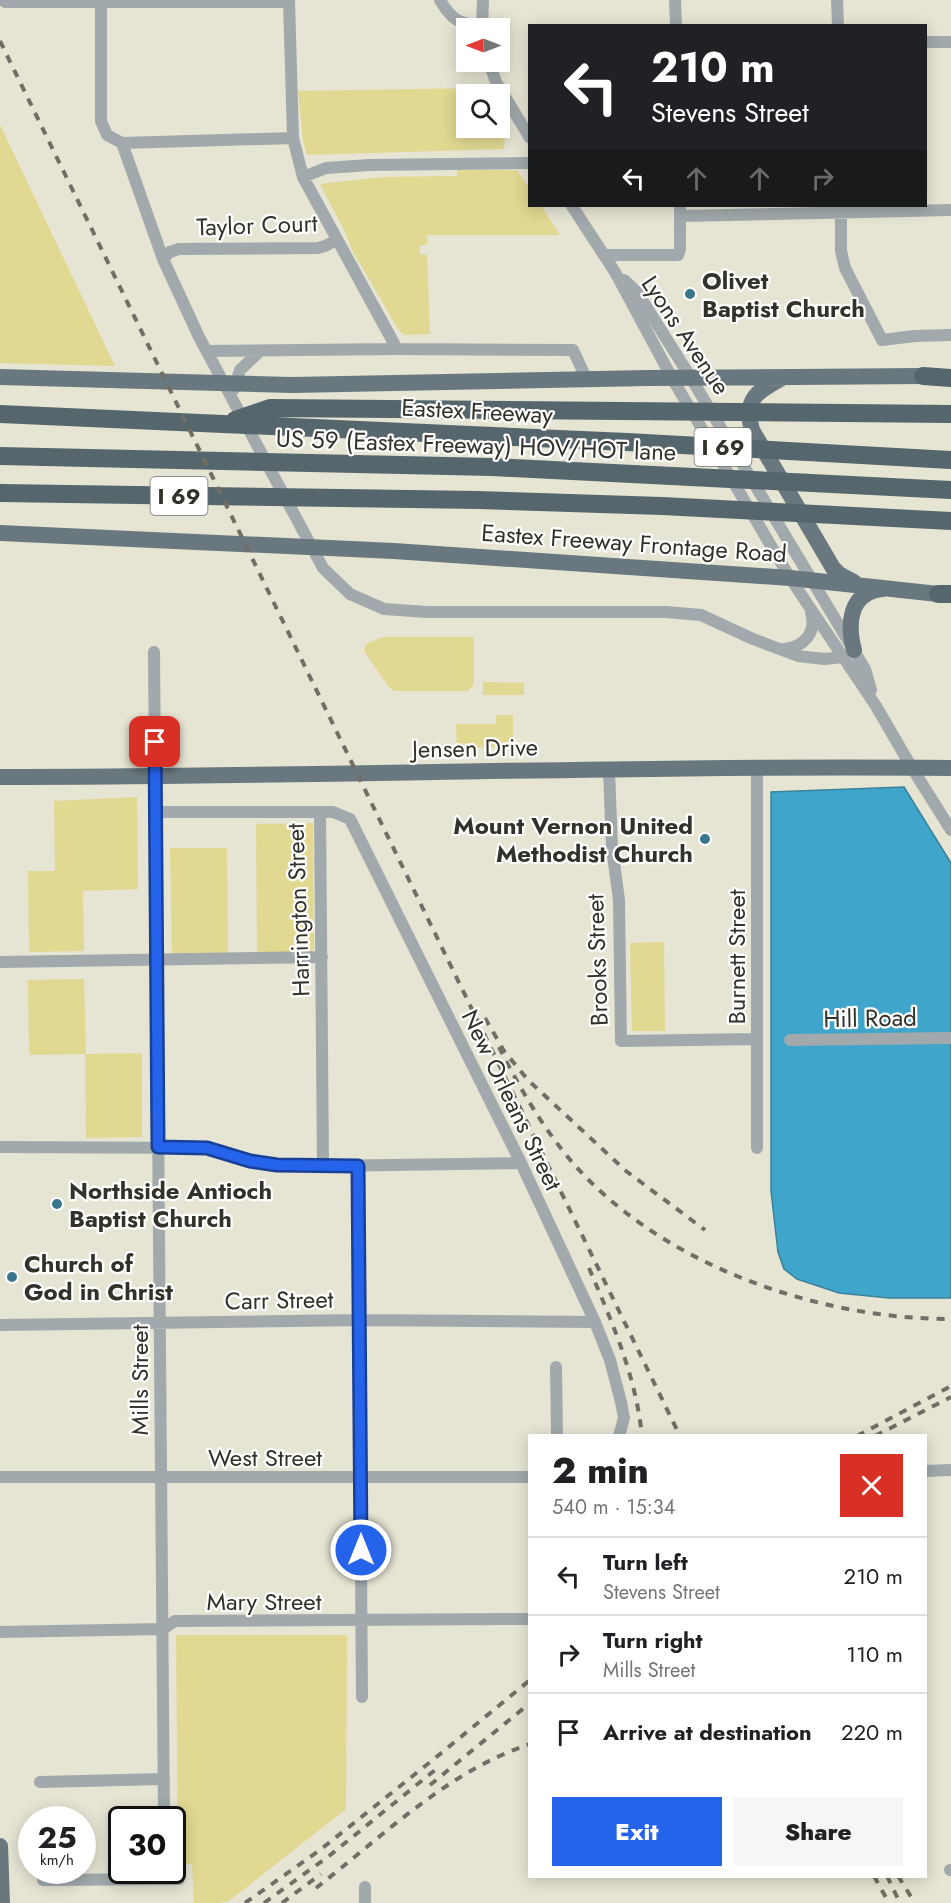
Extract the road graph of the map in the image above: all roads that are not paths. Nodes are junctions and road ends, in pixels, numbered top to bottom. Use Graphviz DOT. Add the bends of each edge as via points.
graph roads {
  1 [pos="440,0"];
  2 [pos="483,0"];
  3 [pos="675,0"];
  4 [pos="837,0"];
  5 [pos="101,1"];
  6 [pos="289,1"];
  7 [pos="5,2"];
  8 [pos="482,18"];
  9 [pos="456,20"];
  10 [pos="676,24"];
  11 [pos="838,24"];
  12 [pos="927,42"];
  13 [pos="951,42"];
  14 [pos="492,72"];
  15 [pos="528,135"];
  16 [pos="293,138"];
  17 [pos="122,143"];
  18 [pos="528,163"];
  19 [pos="303,177"];
  20 [pos="573,207"];
  21 [pos="841,209"];
  22 [pos="951,210"];
  23 [pos="680,211"];
  24 [pos="336,240"];
  25 [pos="604,255"];
  26 [pos="164,259"];
  27 [pos="615,272"];
  28 [pos="951,335"];
  29 [pos="398,349"];
  30 [pos="208,351"];
  31 [pos="260,351"];
  32 [pos="923,376"];
  33 [pos="0,377"];
  34 [pos="784,377"];
  35 [pos="951,377"];
  36 [pos="672,378"];
  37 [pos="692,378"];
  38 [pos="587,380"];
  39 [pos="232,396"];
  40 [pos="0,414"];
  41 [pos="951,414"];
  42 [pos="225,423"];
  43 [pos="0,456"];
  44 [pos="951,460"];
  45 [pos="951,490"];
  46 [pos="0,493"];
  47 [pos="843,515"];
  48 [pos="951,521"];
  49 [pos="0,533"];
  50 [pos="951,533"];
  51 [pos="790,578"];
  52 [pos="813,580"];
  53 [pos="861,585"];
  54 [pos="891,588"];
  55 [pos="947,595"];
  56 [pos="810,609"];
  57 [pos="783,650"];
  58 [pos="154,652"];
  59 [pos="849,654"];
  60 [pos="757,766"];
  61 [pos="912,768"];
  62 [pos="951,768"];
  63 [pos="609,770"];
  64 [pos="0,777"];
  65 [pos="156,777"];
  66 [pos="156,812"];
  67 [pos="320,812"];
  68 [pos="951,830"];
  69 [pos="321,957"];
  70 [pos="157,959"];
  71 [pos="0,962"];
  72 [pos="951,1038"];
  73 [pos="757,1039"];
  74 [pos="790,1040"];
  75 [pos="158,1147"];
  76 [pos="0,1148"];
  77 [pos="757,1148"];
  78 [pos="521,1163"];
  79 [pos="323,1166"];
  80 [pos="358,1166"];
  81 [pos="359,1320"];
  82 [pos="596,1322"];
  83 [pos="0,1324"];
  84 [pos="160,1324"];
  85 [pos="556,1367"];
  86 [pos="557,1434"];
  87 [pos="620,1434"];
  88 [pos="951,1470"];
  89 [pos="927,1471"];
  90 [pos="0,1477"];
  91 [pos="528,1477"];
  92 [pos="161,1478"];
  93 [pos="360,1478"];
  94 [pos="528,1619"];
  95 [pos="361,1622"];
  96 [pos="163,1629"];
  97 [pos="0,1632"];
  98 [pos="362,1696"];
  99 [pos="164,1779"];
  100 [pos="40,1782"];
  101 [pos="164,1806"];
  102 [pos="0,1846"];
  103 [pos="365,1887"];
  104 [pos="2,1903"];
  105 [pos="365,1903"];
  1 -- 9 [label="street"];
  2 -- 8 [label="street"];
  3 -- 10 [label="street"];
  4 -- 11 [label="street"];
  5 -- 6 [label="street"];
  5 -- 7 [label="street"];
  5 -- 17 [label="street" via="101,122 107,135"];
  6 -- 16 [label="street"];
  12 -- 13 [label="street"];
  14 -- 15 [label="street"];
  16 -- 17 [label="street"];
  16 -- 19 [label="street"];
  17 -- 26 [label="street"];
  18 -- 19 [label="street" via="369,165 326,168"];
  19 -- 24 [label="street"];
  20 -- 25 [label="street, Lyons Avenue"];
  21 -- 22 [label="street"];
  21 -- 23 [label="street"];
  21 -- 28 [label="street" via="845,268 882,340"];
  23 -- 25 [label="street" via="678,255"];
  24 -- 26 [label="street, Taylor Court" via="318,248 179,249"];
  24 -- 29 [label="street, Taylor Court"];
  25 -- 27 [label="street, Lyons Avenue"];
  26 -- 30 [label="street"];
  27 -- 36 [label="street, Lyons Avenue"];
  27 -- 37 [label="street, Lyons Avenue" via="637,292"];
  29 -- 31 [label="street"];
  29 -- 38 [label="street" via="573,350"];
  30 -- 31 [label="street"];
  30 -- 39 [label="street"];
  31 -- 39 [label="street" via="240,370"];
  32 -- 34 [label="main road"];
  32 -- 35 [label="highway"];
  33 -- 38 [label="main road" via="292,385"];
  34 -- 37 [label="main road"];
  34 -- 53 [label="main road" via="766,386 751,401 748,417 752,430 832,568"];
  36 -- 37 [label="main road"];
  36 -- 38 [label="main road"];
  36 -- 51 [label="street, Lyons Avenue"];
  37 -- 52 [label="street, Lyons Avenue"];
  39 -- 57 [label="street" via="323,568 350,594 384,609 427,612 701,615"];
  40 -- 42 [label="highway, Eastex Freeway / I 69"];
  41 -- 42 [label="highway" via="270,408"];
  42 -- 44 [label="highway, Eastex Freeway / I 69"];
  43 -- 45 [label="highway, US 59 (Eastex Freeway) HOV/HOT lane" via="492,467"];
  46 -- 47 [label="highway, I 69" via="358,498"];
  47 -- 48 [label="highway, I 69"];
  47 -- 50 [label="highway"];
  49 -- 51 [label="main road, Eastex Freeway Frontage Road" via="394,551"];
  51 -- 52 [label="main road, Eastex Freeway Frontage Road"];
  51 -- 56 [label="street, Lyons Avenue"];
  52 -- 53 [label="main road, Eastex Freeway Frontage Road"];
  52 -- 59 [label="street, Lyons Avenue"];
  53 -- 54 [label="main road, Eastex Freeway Frontage Road"];
  54 -- 55 [label="main road, Eastex Freeway Frontage Road"];
  54 -- 59 [label="main road" via="869,593 857,605 849,625"];
  56 -- 57 [label="street" via="811,634 796,648"];
  56 -- 59 [label="street, Lyons Avenue"];
  57 -- 59 [label="street" via="824,659"];
  58 -- 65 [label="street, Mills Street"];
  59 -- 61 [label="street, Lyons Avenue" via="864,669 876,706"];
  60 -- 61 [label="main road, Jensen Drive"];
  60 -- 63 [label="main road, Jensen Drive"];
  60 -- 73 [label="street, Burnett Street"];
  61 -- 62 [label="main road, Jensen Drive"];
  61 -- 68 [label="street, Lyons Avenue"];
  63 -- 65 [label="main road, Jensen Drive"];
  63 -- 73 [label="street, Brooks Street" via="619,900 621,1041"];
  64 -- 65 [label="main road, Jensen Drive"];
  65 -- 66 [label="street, Mills Street"];
  66 -- 67 [label="street, Harrington Street"];
  66 -- 70 [label="street, Mills Street"];
  67 -- 69 [label="street, Harrington Street"];
  67 -- 78 [label="street, New Orleans Street" via="351,819"];
  69 -- 70 [label="street"];
  69 -- 79 [label="street, Harrington Street"];
  70 -- 71 [label="street"];
  70 -- 75 [label="street, Mills Street"];
  72 -- 74 [label="street, Hill Road"];
  73 -- 77 [label="street, Burnett Street"];
  75 -- 76 [label="street"];
  75 -- 79 [label="street" via="207,1148 250,1161"];
  75 -- 84 [label="street, Mills Street"];
  78 -- 80 [label="street"];
  78 -- 82 [label="street, New Orleans Street"];
  79 -- 80 [label="street"];
  80 -- 81 [label="street"];
  81 -- 82 [label="street, Carr Street"];
  81 -- 84 [label="street, Carr Street"];
  81 -- 93 [label="street"];
  82 -- 87 [label="street, New Orleans Street" via="621,1402 624,1418"];
  83 -- 84 [label="street, Carr Street"];
  84 -- 92 [label="street, Mills Street"];
  85 -- 86 [label="street"];
  88 -- 89 [label="street"];
  90 -- 92 [label="street, West Street"];
  91 -- 93 [label="street, West Street"];
  92 -- 93 [label="street, West Street"];
  92 -- 96 [label="street, Mills Street"];
  93 -- 95 [label="street"];
  94 -- 95 [label="street, Mary Street"];
  95 -- 96 [label="street, Mary Street" via="175,1622"];
  95 -- 98 [label="street"];
  96 -- 97 [label="street, Mary Street"];
  96 -- 99 [label="street, Mills Street"];
  99 -- 100 [label="street"];
  99 -- 101 [label="street, Mills Street"];
  102 -- 104 [label="main road"];
  103 -- 105 [label="street"];
}
